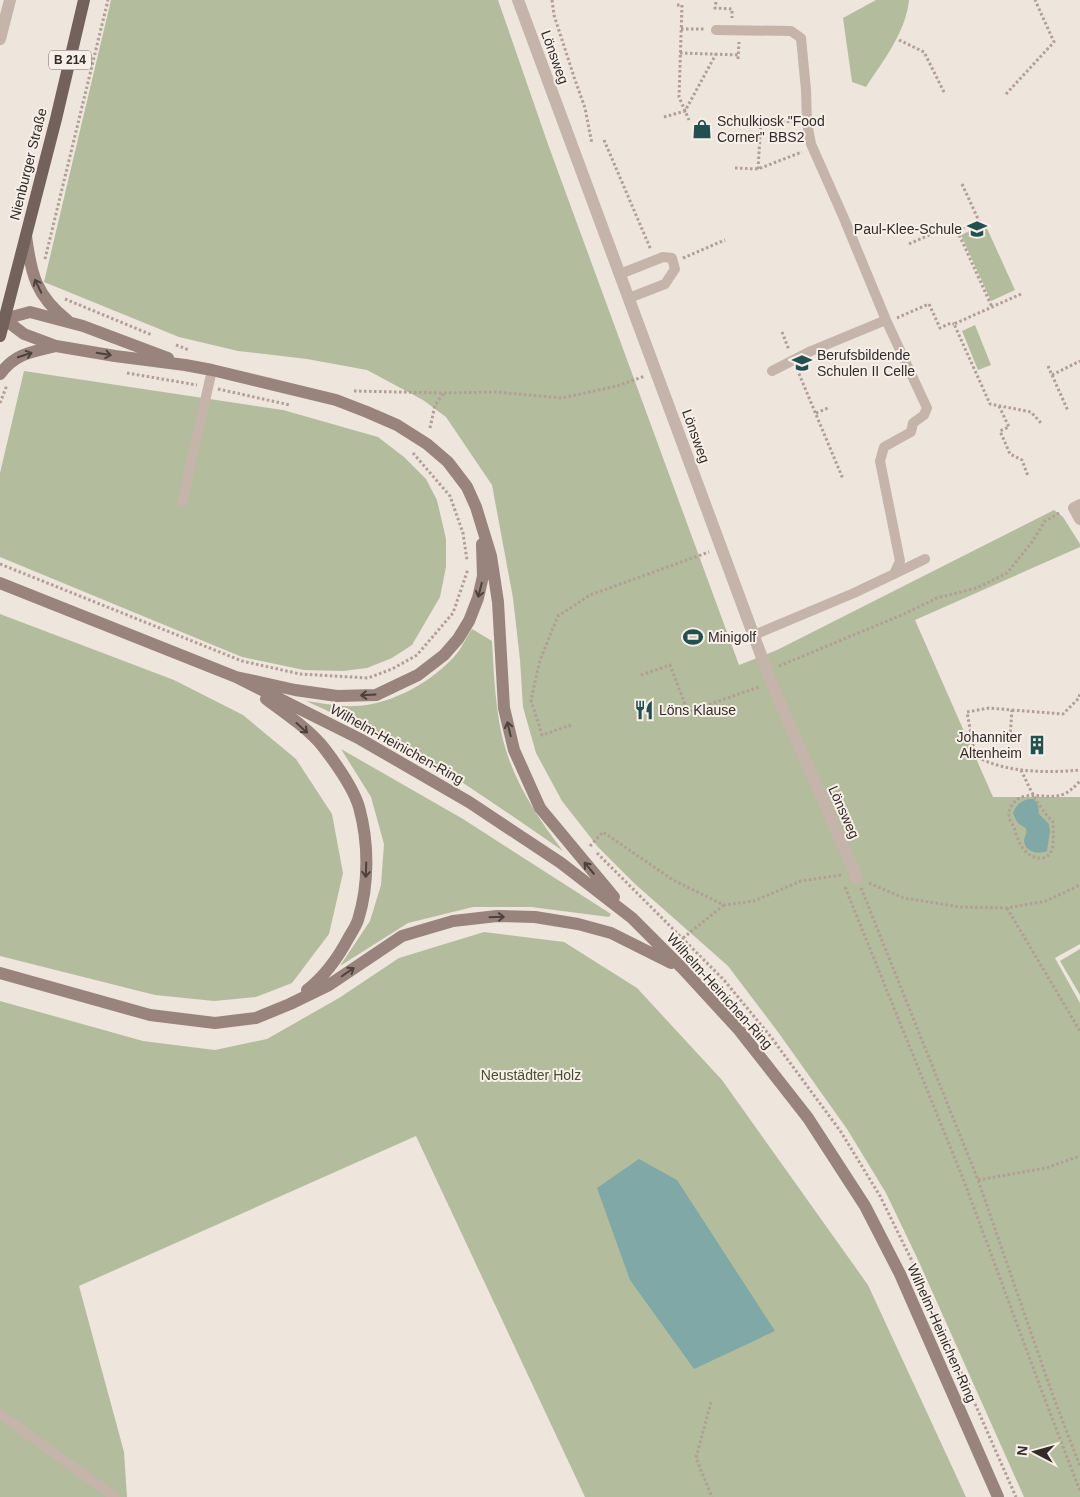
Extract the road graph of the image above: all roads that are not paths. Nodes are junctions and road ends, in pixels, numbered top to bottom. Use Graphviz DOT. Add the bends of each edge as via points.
graph roads {
  1 [pos="10,0"];
  2 [pos="84,0"];
  3 [pos="518,0"];
  4 [pos="716,30"];
  5 [pos="0,39"];
  6 [pos="26,234"];
  7 [pos="620,274"];
  8 [pos="629,298"];
  9 [pos="4,319"];
  10 [pos="886,320"];
  11 [pos="69,322"];
  12 [pos="0,336"];
  13 [pos="56,346"];
  14 [pos="185,365"];
  15 [pos="212,370"];
  16 [pos="772,371"];
  17 [pos="0,374"];
  18 [pos="182,503"];
  19 [pos="476,507"];
  20 [pos="925,559"];
  21 [pos="894,574"];
  22 [pos="0,583"];
  23 [pos="754,635"];
  24 [pos="236,677"];
  25 [pos="857,878"];
  26 [pos="632,918"];
  27 [pos="683,969"];
  28 [pos="0,971"];
  29 [pos="290,1004"];
  30 [pos="0,1414"];
  31 [pos="115,1497"];
  32 [pos="998,1497"];
  1 -- 5 [label="street"];
  2 -- 6 [label="main road, Nienburger Straße / B 214"];
  3 -- 7 [label="street, Lönsweg"];
  4 -- 10 [label="lane" via="791,31 801,38 807,123 813,148"];
  6 -- 9 [label="main road, Nienburger Straße / B 214"];
  11 -- 6 [label="main road, one-way" via="48,303 38,288"];
  7 -- 8 [label="street, Lönsweg"];
  7 -- 8 [label="lane" via="663,257 672,258 675,269 665,284"];
  8 -- 23 [label="street, Lönsweg"];
  9 -- 11 [label="main road" via="30,312"];
  9 -- 12 [label="main road, Nienburger Straße / B 214"];
  9 -- 13 [label="main road" via="24,334"];
  10 -- 16 [label="lane"];
  10 -- 21 [label="lane" via="927,408 924,415 913,423 911,432 884,447 880,461 900,561"];
  11 -- 14 [label="main road"];
  13 -- 14 [label="main road, one-way"];
  17 -- 13 [label="main road, one-way" via="19,356"];
  14 -- 15 [label="main road"];
  15 -- 18 [label="lane"];
  15 -- 19 [label="main road" via="336,400 397,425 448,462"];
  19 -- 24 [label="main road, one-way" via="483,552 483,576 478,598 458,639 444,656 418,675 376,695 337,696"];
  26 -- 19 [label="main road, one-way" via="540,808 514,750 504,708 498,602 491,556"];
  20 -- 21 [label="lane"];
  21 -- 23 [label="lane"];
  22 -- 24 [label="main road"];
  23 -- 25 [label="street, Lönsweg"];
  24 -- 26 [label="main road, Wilhelm-Heinichen-Ring" via="360,739 469,802 561,863"];
  24 -- 29 [label="main road, one-way" via="292,718 323,747 359,806 367,846 358,922 341,953 320,980"];
  26 -- 27 [label="main road, Wilhelm-Heinichen-Ring"];
  29 -- 27 [label="main road, one-way" via="330,985 402,936 453,921 496,916 535,917 611,933"];
  27 -- 32 [label="main road, Wilhelm-Heinichen-Ring" via="739,1030 808,1118 865,1206 900,1274"];
  28 -- 29 [label="main road" via="150,1015 215,1023 256,1018"];
  30 -- 31 [label="lane"];
}
